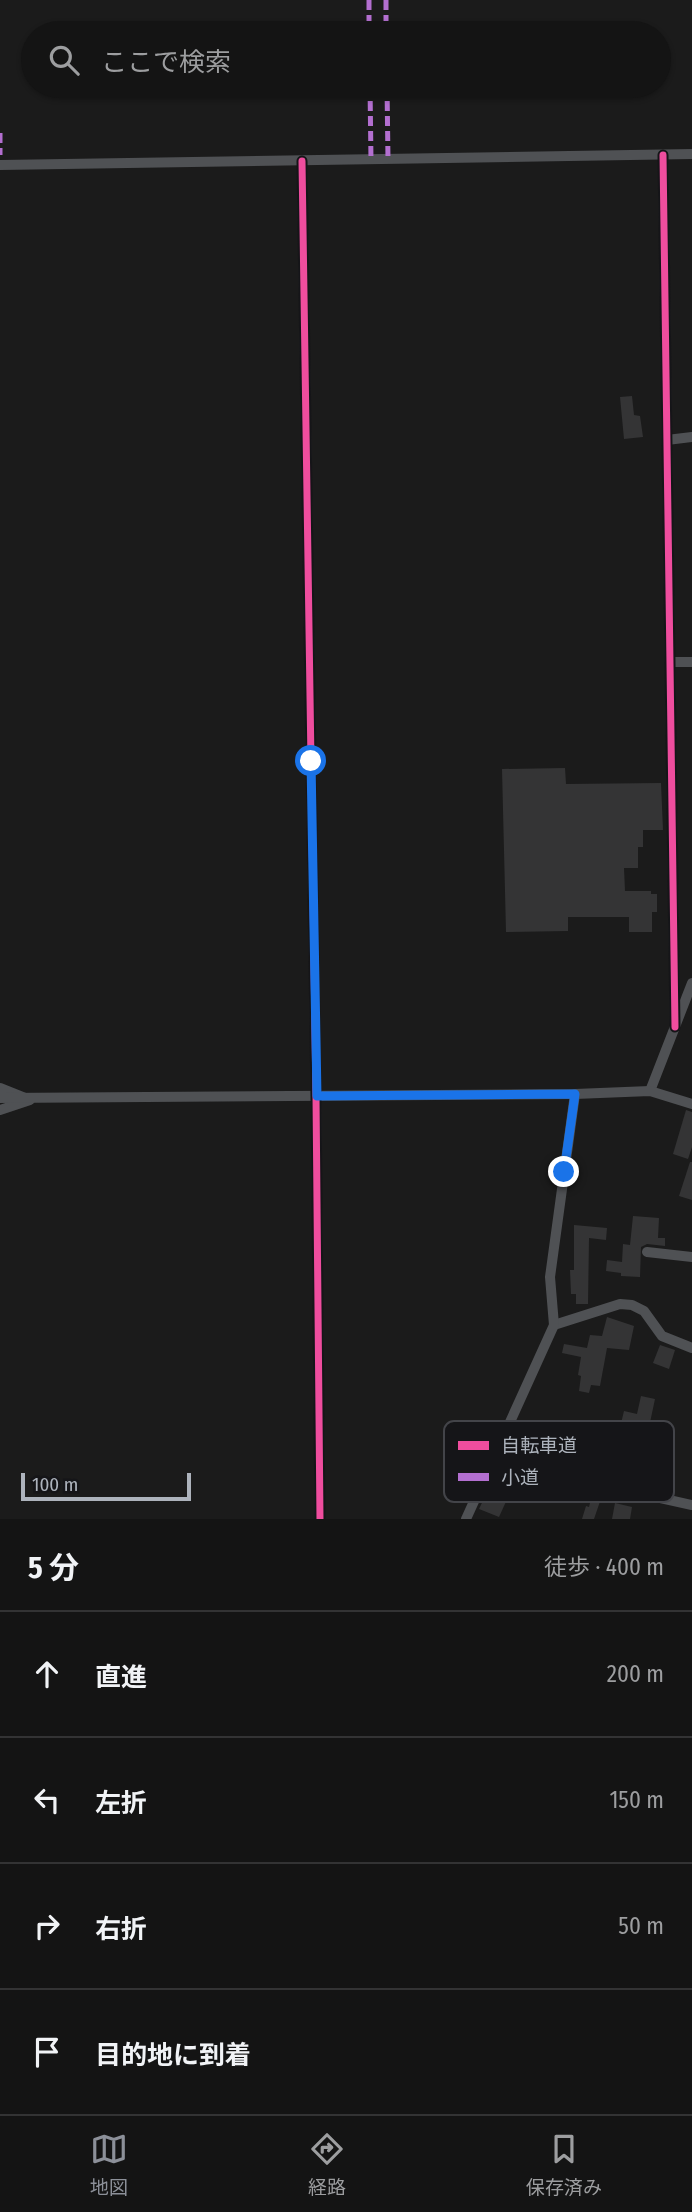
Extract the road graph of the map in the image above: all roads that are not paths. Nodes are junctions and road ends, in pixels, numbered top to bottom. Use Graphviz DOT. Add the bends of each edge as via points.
graph roads {
  1 [pos="663,155"];
  2 [pos="692,155"];
  3 [pos="302,162"];
  4 [pos="0,165"];
  5 [pos="692,437"];
  6 [pos="667,440"];
  7 [pos="670,662"];
  8 [pos="692,662"];
  9 [pos="692,983"];
  10 [pos="675,1027"];
  11 [pos="0,1088"];
  12 [pos="650,1091"];
  13 [pos="575,1094"];
  14 [pos="317,1096"];
  15 [pos="0,1098"];
  16 [pos="30,1100"];
  17 [pos="692,1104"];
  18 [pos="0,1110"];
  19 [pos="647,1252"];
  20 [pos="692,1257"];
  21 [pos="554,1325"];
  22 [pos="692,1348"];
  23 [pos="510,1421"];
  24 [pos="674,1500"];
  25 [pos="474,1502"];
  26 [pos="692,1504"];
  27 [pos="320,1519"];
  28 [pos="467,1519"];
  1 -- 2 [label="street"];
  1 -- 3 [label="street"];
  1 -- 6 [label="street"];
  3 -- 4 [label="street"];
  3 -- 14 [label="street"];
  5 -- 6 [label="street"];
  6 -- 7 [label="street"];
  7 -- 8 [label="street"];
  7 -- 10 [label="street"];
  9 -- 10 [label="street"];
  10 -- 12 [label="street"];
  11 -- 16 [label="street"];
  12 -- 13 [label="street"];
  12 -- 17 [label="street"];
  13 -- 14 [label="street"];
  13 -- 21 [label="street" via="550,1277"];
  14 -- 16 [label="street"];
  14 -- 27 [label="street"];
  15 -- 16 [label="street"];
  16 -- 18 [label="street"];
  19 -- 20 [label="street"];
  21 -- 22 [label="street" via="620,1304 632,1305 644,1311 662,1336"];
  21 -- 23 [label="street"];
  24 -- 26 [label="street"];
  25 -- 28 [label="street"];
}
